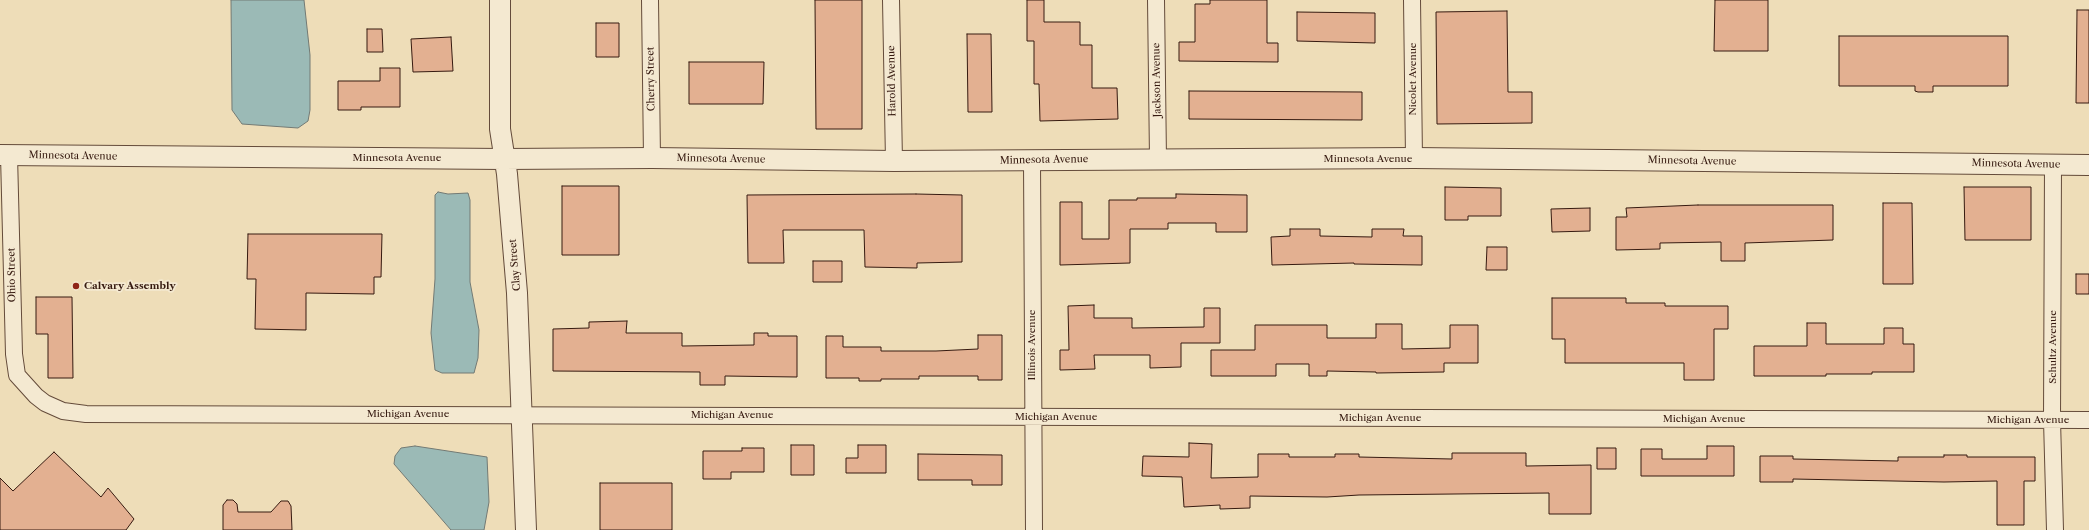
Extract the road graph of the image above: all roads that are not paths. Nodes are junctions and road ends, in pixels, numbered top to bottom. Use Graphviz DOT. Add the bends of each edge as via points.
graph roads {
  1 [pos="500,0"];
  2 [pos="650,0"];
  3 [pos="891,0"];
  4 [pos="1156,0"];
  5 [pos="1412,0"];
  6 [pos="5,155"];
  7 [pos="652,158"];
  8 [pos="1414,158"];
  9 [pos="504,159"];
  10 [pos="1158,159"];
  11 [pos="894,161"];
  12 [pos="1032,161"];
  13 [pos="2053,164"];
  14 [pos="2089,165"];
  15 [pos="29,390"];
  16 [pos="523,414"];
  17 [pos="1033,417"];
  18 [pos="2052,420"];
  19 [pos="2089,420"];
  20 [pos="526,530"];
  21 [pos="1034,530"];
  22 [pos="2055,530"];
  1 -- 9 [label="street, Clay Street" via="500,129"];
  2 -- 7 [label="street, Cherry Street"];
  3 -- 11 [label="street, Harold Avenue"];
  4 -- 10 [label="street, Jackson Avenue"];
  5 -- 8 [label="street, Nicolet Avenue"];
  6 -- 9 [label="street, Minnesota Avenue"];
  6 -- 15 [label="street, Ohio Street" via="14,354 17,375"];
  7 -- 9 [label="street, Minnesota Avenue"];
  7 -- 11 [label="street, Minnesota Avenue"];
  8 -- 10 [label="street, Minnesota Avenue"];
  8 -- 13 [label="street, Minnesota Avenue"];
  9 -- 16 [label="street, Clay Street" via="517,293"];
  10 -- 12 [label="street, Minnesota Avenue"];
  11 -- 12 [label="street, Minnesota Avenue"];
  12 -- 17 [label="street, Illinois Avenue"];
  13 -- 14 [label="street, Minnesota Avenue"];
  13 -- 18 [label="street, Schultz Avenue"];
  15 -- 16 [label="street, Michigan Avenue" via="45,403 63,411 86,414"];
  16 -- 17 [label="street, Michigan Avenue"];
  16 -- 20 [label="street, Clay Street"];
  17 -- 18 [label="street, Michigan Avenue"];
  17 -- 21 [label="street, Illinois Avenue"];
  18 -- 19 [label="street, Michigan Avenue"];
  18 -- 22 [label="street, Schultz Avenue"];
}
